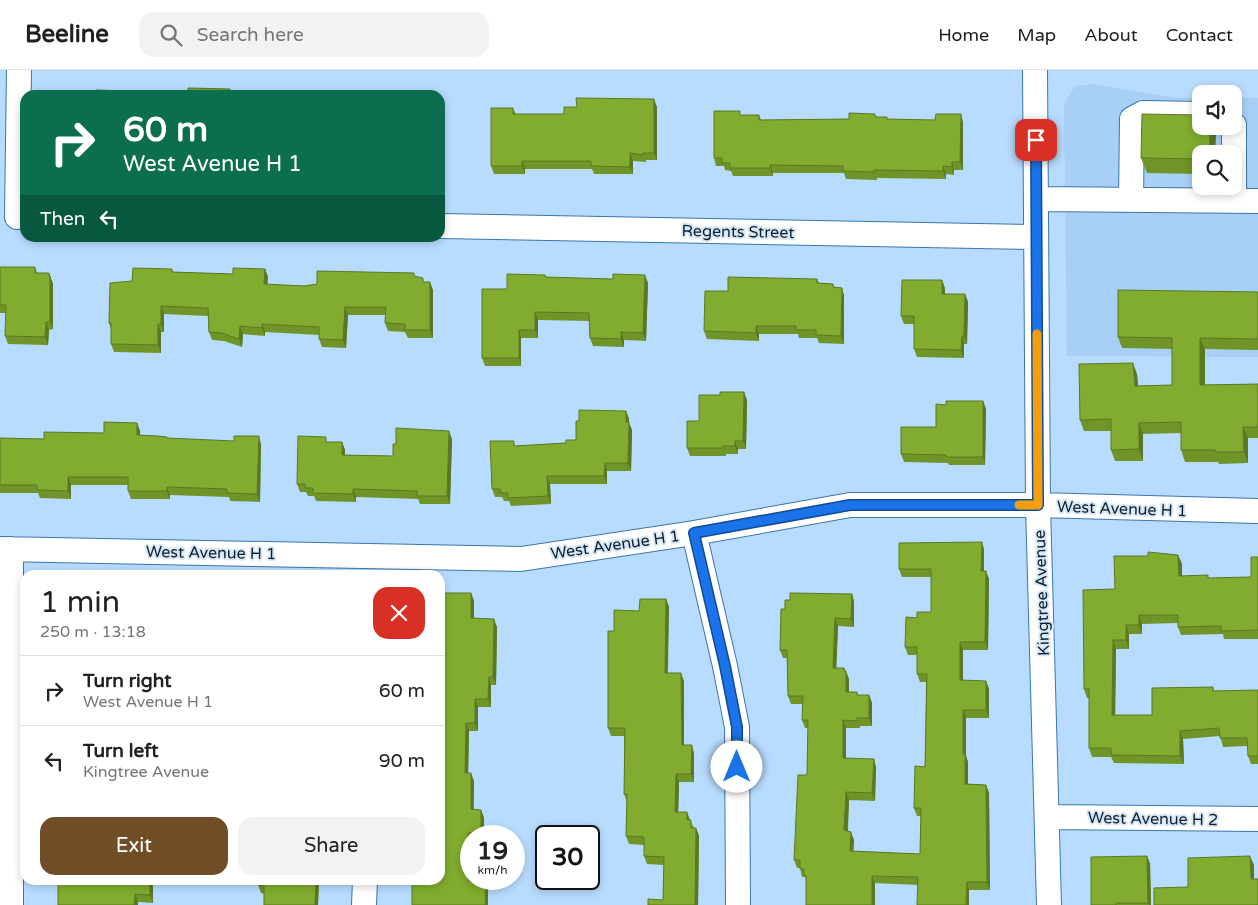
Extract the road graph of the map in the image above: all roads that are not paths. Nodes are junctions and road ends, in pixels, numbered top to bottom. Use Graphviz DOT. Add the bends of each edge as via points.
graph roads {
  1 [pos="19,70"];
  2 [pos="1035,70"];
  3 [pos="1192,114"];
  4 [pos="1234,135"];
  5 [pos="1037,200"];
  6 [pos="1131,200"];
  7 [pos="1234,201"];
  8 [pos="1258,201"];
  9 [pos="14,217"];
  10 [pos="445,226"];
  11 [pos="1036,237"];
  12 [pos="1038,505"];
  13 [pos="1258,511"];
  14 [pos="694,533"];
  15 [pos="6,549"];
  16 [pos="371,565"];
  17 [pos="1047,817"];
  18 [pos="1258,819"];
  19 [pos="365,885"];
  20 [pos="10,905"];
  21 [pos="364,905"];
  22 [pos="738,905"];
  23 [pos="1049,905"];
  1 -- 9 [label="street"];
  2 -- 5 [label="street, Kingtree Avenue"];
  3 -- 6 [label="street" via="1143,113 1132,119"];
  4 -- 7 [label="street"];
  5 -- 6 [label="street"];
  5 -- 11 [label="street, Kingtree Avenue"];
  6 -- 7 [label="street"];
  7 -- 8 [label="street"];
  10 -- 11 [label="street, Regents Street"];
  11 -- 12 [label="street, Kingtree Avenue"];
  12 -- 13 [label="street, West Avenue H 1"];
  12 -- 14 [label="street, West Avenue H 1" via="850,505"];
  12 -- 17 [label="street, Kingtree Avenue"];
  14 -- 16 [label="street, West Avenue H 1" via="521,558"];
  14 -- 22 [label="street" via="737,727"];
  15 -- 16 [label="street, West Avenue H 1"];
  15 -- 20 [label="street"];
  17 -- 18 [label="street, West Avenue H 2"];
  17 -- 23 [label="street, Kingtree Avenue"];
  19 -- 21 [label="street"];
}
